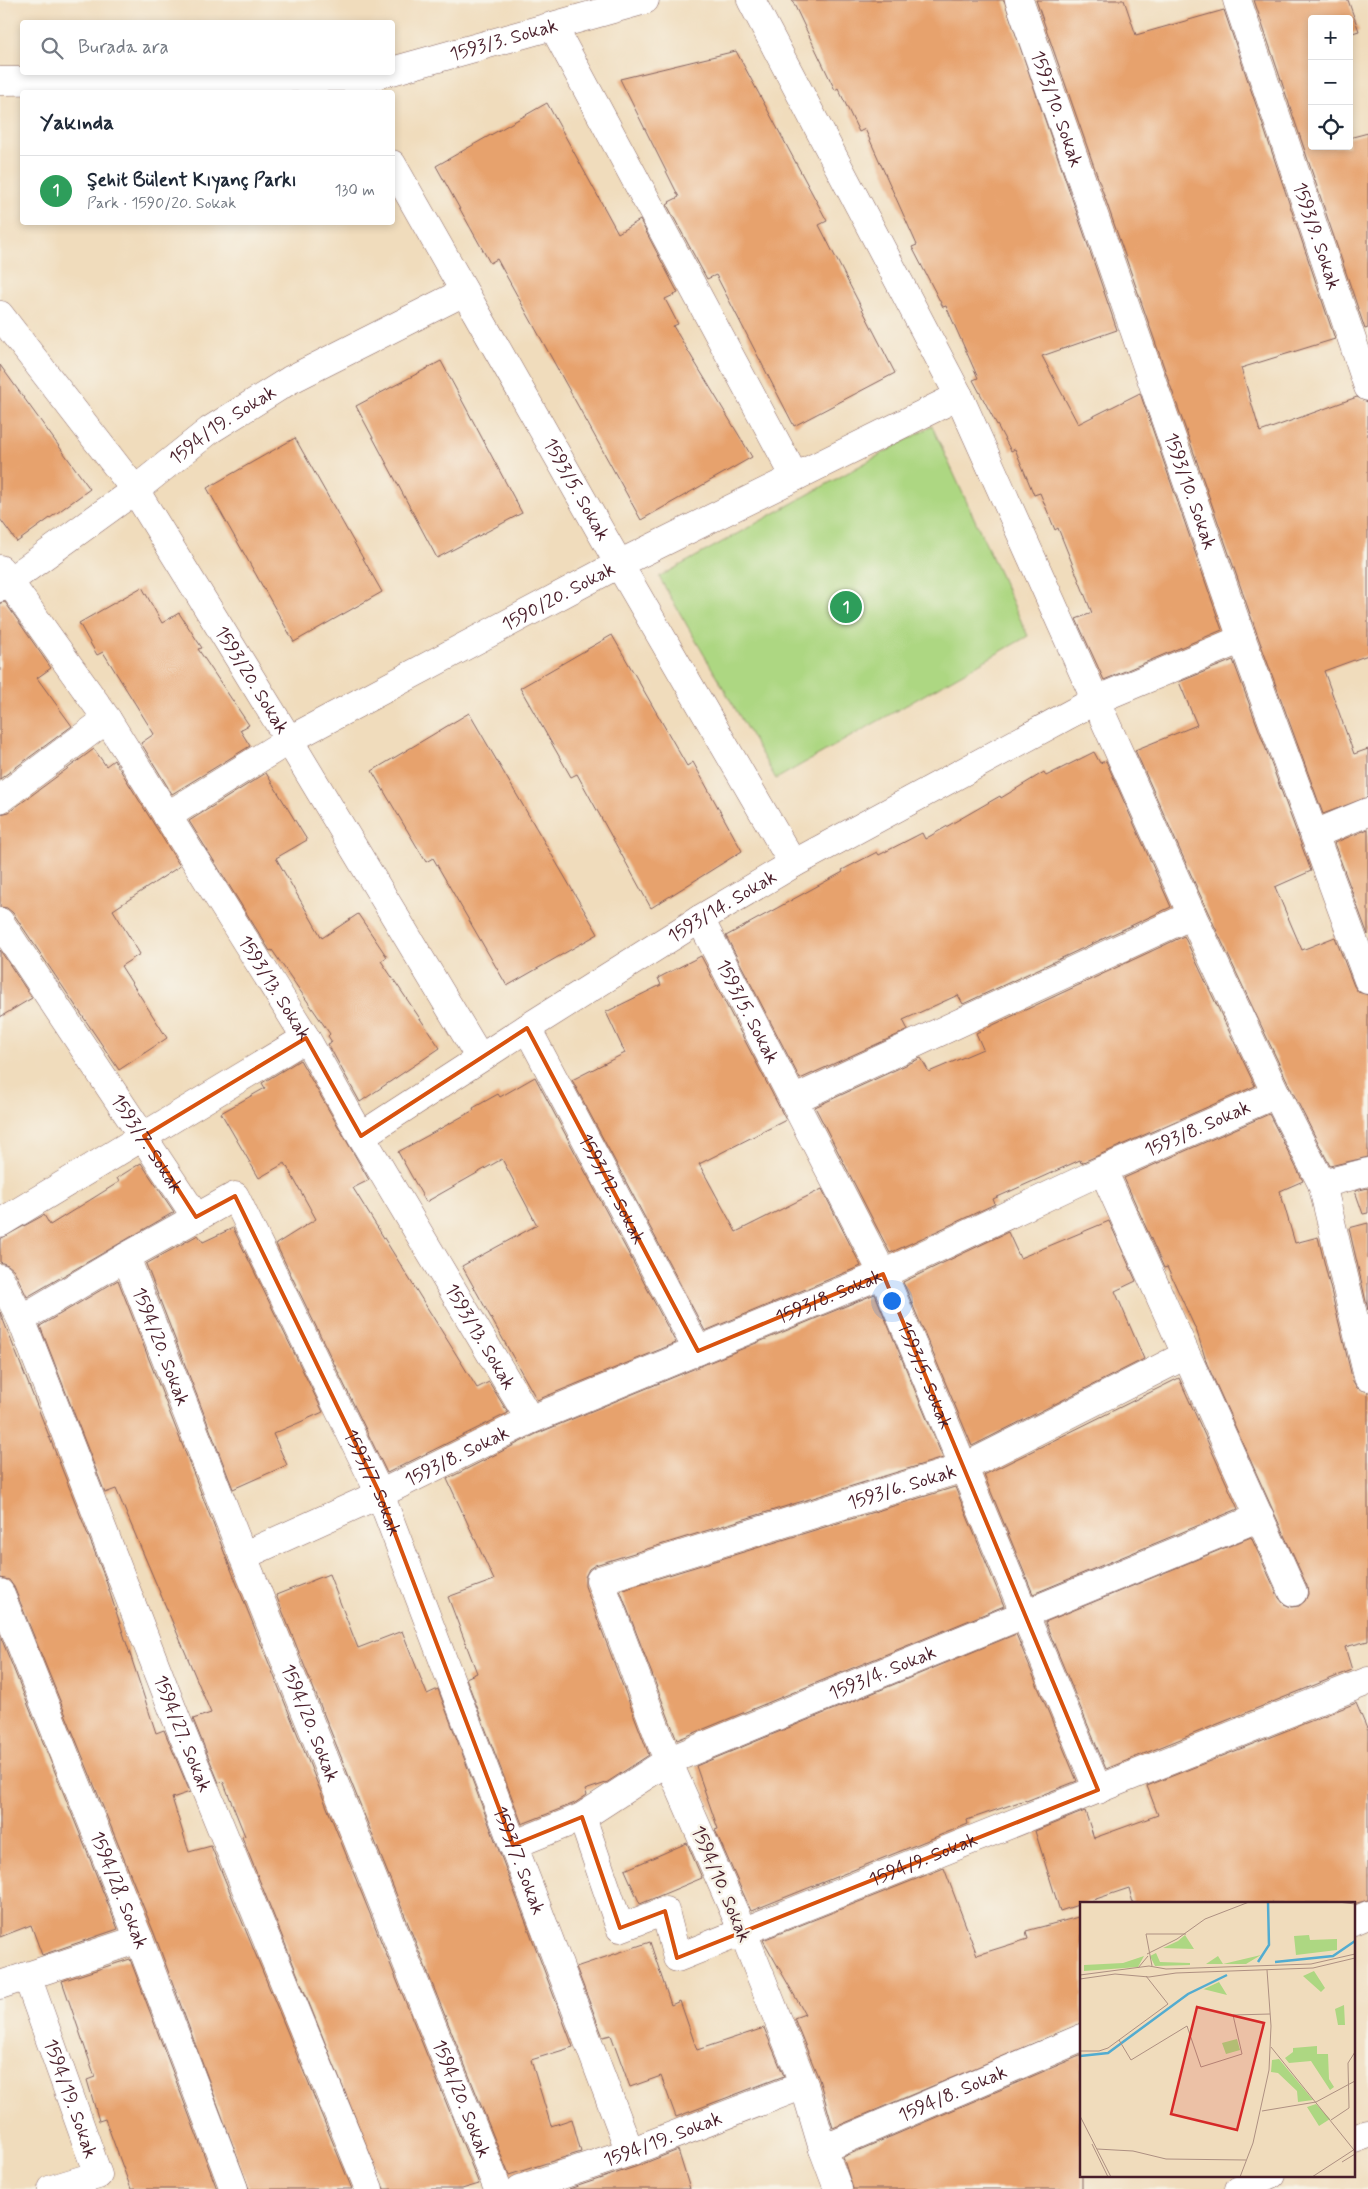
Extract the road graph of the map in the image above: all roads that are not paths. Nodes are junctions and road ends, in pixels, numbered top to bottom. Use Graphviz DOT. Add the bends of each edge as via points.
graph roads {
  1 [pos="644,0"];
  2 [pos="751,0"];
  3 [pos="1019,0"];
  4 [pos="1237,0"];
  5 [pos="553,26"];
  6 [pos="395,73"];
  7 [pos="378,78"];
  8 [pos="0,81"];
  9 [pos="395,169"];
  10 [pos="464,292"];
  11 [pos="0,316"];
  12 [pos="1368,387"];
  13 [pos="959,396"];
  14 [pos="795,477"];
  15 [pos="135,490"];
  16 [pos="619,564"];
  17 [pos="3,579"];
  18 [pos="1242,639"];
  19 [pos="1096,700"];
  20 [pos="107,719"];
  21 [pos="289,740"];
  22 [pos="0,799"];
  23 [pos="1368,812"];
  24 [pos="167,816"];
  25 [pos="1315,834"];
  26 [pos="793,864"];
  27 [pos="1192,915"];
  28 [pos="700,919"];
  29 [pos="0,922"];
  30 [pos="1368,980"];
  31 [pos="527,1028"];
  32 [pos="306,1038"];
  33 [pos="480,1058"];
  34 [pos="1276,1094"];
  35 [pos="793,1100"];
  36 [pos="144,1136"];
  37 [pos="361,1136"];
  38 [pos="1103,1170"];
  39 [pos="1368,1172"];
  40 [pos="1322,1184"];
  41 [pos="196,1217"];
  42 [pos="0,1223"];
  43 [pos="126,1257"];
  44 [pos="883,1274"];
  45 [pos="0,1278"];
  46 [pos="21,1319"];
  47 [pos="698,1351"];
  48 [pos="1186,1354"];
  49 [pos="1368,1377"];
  50 [pos="530,1420"];
  51 [pos="963,1468"];
  52 [pos="380,1494"];
  53 [pos="1260,1517"];
  54 [pos="243,1556"];
  55 [pos="600,1580"];
  56 [pos="1293,1592"];
  57 [pos="0,1593"];
  58 [pos="1024,1613"];
  59 [pos="1368,1681"];
  60 [pos="668,1761"];
  61 [pos="1098,1790"];
  62 [pos="582,1817"];
  63 [pos="513,1845"];
  64 [pos="1368,1915"];
  65 [pos="1356,1920"];
  66 [pos="743,1932"];
  67 [pos="139,1939"];
  68 [pos="26,1976"];
  69 [pos="0,1985"];
  70 [pos="1080,2039"];
  71 [pos="804,2085"];
  72 [pos="1368,2134"];
  73 [pos="1356,2139"];
  74 [pos="823,2149"];
  75 [pos="630,2152"];
  76 [pos="1269,2176"];
  77 [pos="52,2189"];
  78 [pos="234,2189"];
  79 [pos="369,2189"];
  80 [pos="498,2189"];
  81 [pos="520,2189"];
  82 [pos="838,2189"];
  83 [pos="1239,2189"];
  1 -- 5 [label="street, 1593/3. Sokak"];
  2 -- 13 [label="street"];
  3 -- 18 [label="street, 1593/10. Sokak"];
  4 -- 12 [label="street, 1593/9. Sokak"];
  5 -- 6 [label="street, 1593/3. Sokak"];
  5 -- 14 [label="street"];
  7 -- 8 [label="street, 1593/3. Sokak"];
  9 -- 10 [label="street, 1593/5. Sokak"];
  10 -- 15 [label="street, 1594/19. Sokak" via="290,380 210,430"];
  10 -- 16 [label="street, 1593/5. Sokak"];
  11 -- 15 [label="street, 1593/20. Sokak"];
  13 -- 14 [label="street, 1590/20. Sokak"];
  13 -- 19 [label="street"];
  14 -- 16 [label="street, 1590/20. Sokak"];
  15 -- 17 [label="street, 1594/19. Sokak"];
  15 -- 21 [label="street, 1593/20. Sokak"];
  16 -- 21 [label="street, 1590/20. Sokak"];
  16 -- 26 [label="street, 1593/5. Sokak"];
  17 -- 20 [label="street, 1593/13. Sokak"];
  18 -- 19 [label="street, 1593/14. Sokak"];
  18 -- 25 [label="street, 1593/10. Sokak"];
  19 -- 26 [label="street, 1593/14. Sokak"];
  19 -- 27 [label="street"];
  20 -- 22 [label="street"];
  20 -- 24 [label="street, 1593/13. Sokak"];
  21 -- 24 [label="street, 1590/20. Sokak"];
  21 -- 33 [label="street, 1593/20. Sokak"];
  23 -- 25 [label="street"];
  24 -- 32 [label="street, 1593/13. Sokak"];
  25 -- 30 [label="street, 1593/10. Sokak"];
  26 -- 28 [label="street, 1593/14. Sokak"];
  27 -- 34 [label="street"];
  27 -- 35 [label="street"];
  28 -- 31 [label="street, 1593/14. Sokak"];
  28 -- 35 [label="street, 1593/5. Sokak"];
  29 -- 36 [label="street, 1593/7. Sokak"];
  31 -- 33 [label="street, 1593/14. Sokak"];
  31 -- 47 [label="street, 1593/12. Sokak"];
  32 -- 36 [label="street"];
  32 -- 37 [label="street, 1593/13. Sokak"];
  33 -- 37 [label="street, 1593/14. Sokak"];
  34 -- 38 [label="street, 1593/8. Sokak"];
  34 -- 40 [label="street"];
  35 -- 44 [label="street, 1593/5. Sokak"];
  36 -- 41 [label="street, 1593/7. Sokak"];
  36 -- 42 [label="street"];
  37 -- 50 [label="street, 1593/13. Sokak"];
  38 -- 44 [label="street, 1593/8. Sokak"];
  38 -- 48 [label="street"];
  39 -- 40 [label="street"];
  40 -- 49 [label="street"];
  41 -- 43 [label="street"];
  41 -- 52 [label="street, 1593/7. Sokak" via="235,1196"];
  43 -- 46 [label="street"];
  43 -- 54 [label="street, 1594/20. Sokak"];
  44 -- 47 [label="street, 1593/8. Sokak"];
  44 -- 51 [label="street, 1593/5. Sokak"];
  45 -- 46 [label="street, 1594/27. Sokak"];
  46 -- 79 [label="street, 1594/27. Sokak" via="176,1718"];
  47 -- 50 [label="street, 1593/8. Sokak"];
  48 -- 51 [label="street, 1593/6. Sokak"];
  48 -- 53 [label="street"];
  50 -- 52 [label="street, 1593/8. Sokak"];
  51 -- 55 [label="street, 1593/6. Sokak"];
  51 -- 58 [label="street, 1593/5. Sokak"];
  52 -- 54 [label="street, 1593/8. Sokak"];
  52 -- 63 [label="street, 1593/7. Sokak"];
  53 -- 56 [label="street"];
  53 -- 58 [label="street, 1593/4. Sokak"];
  54 -- 80 [label="street, 1594/20. Sokak"];
  55 -- 60 [label="street, 1594/10. Sokak"];
  57 -- 67 [label="street, 1594/28. Sokak"];
  58 -- 60 [label="street, 1593/4. Sokak"];
  58 -- 61 [label="street, 1593/5. Sokak"];
  59 -- 61 [label="street, 1594/9. Sokak"];
  60 -- 62 [label="street, 1593/4. Sokak"];
  60 -- 66 [label="street, 1594/10. Sokak"];
  61 -- 66 [label="street, 1594/9. Sokak"];
  62 -- 63 [label="street, 1593/4. Sokak"];
  62 -- 66 [label="street, 1594/9. Sokak" via="620,1928 665,1910 677,1958"];
  63 -- 75 [label="street, 1593/7. Sokak"];
  64 -- 65 [label="street"];
  66 -- 71 [label="street, 1594/10. Sokak"];
  67 -- 68 [label="street"];
  67 -- 78 [label="street, 1594/28. Sokak"];
  68 -- 69 [label="street"];
  68 -- 77 [label="street, 1594/19. Sokak" via="98,2175"];
  70 -- 74 [label="street, 1594/8. Sokak"];
  71 -- 74 [label="street, 1594/10. Sokak"];
  71 -- 75 [label="street, 1594/19. Sokak"];
  72 -- 73 [label="street"];
  74 -- 82 [label="street, 1594/10. Sokak"];
  75 -- 81 [label="street, 1594/19. Sokak"];
  76 -- 83 [label="street"];
}
